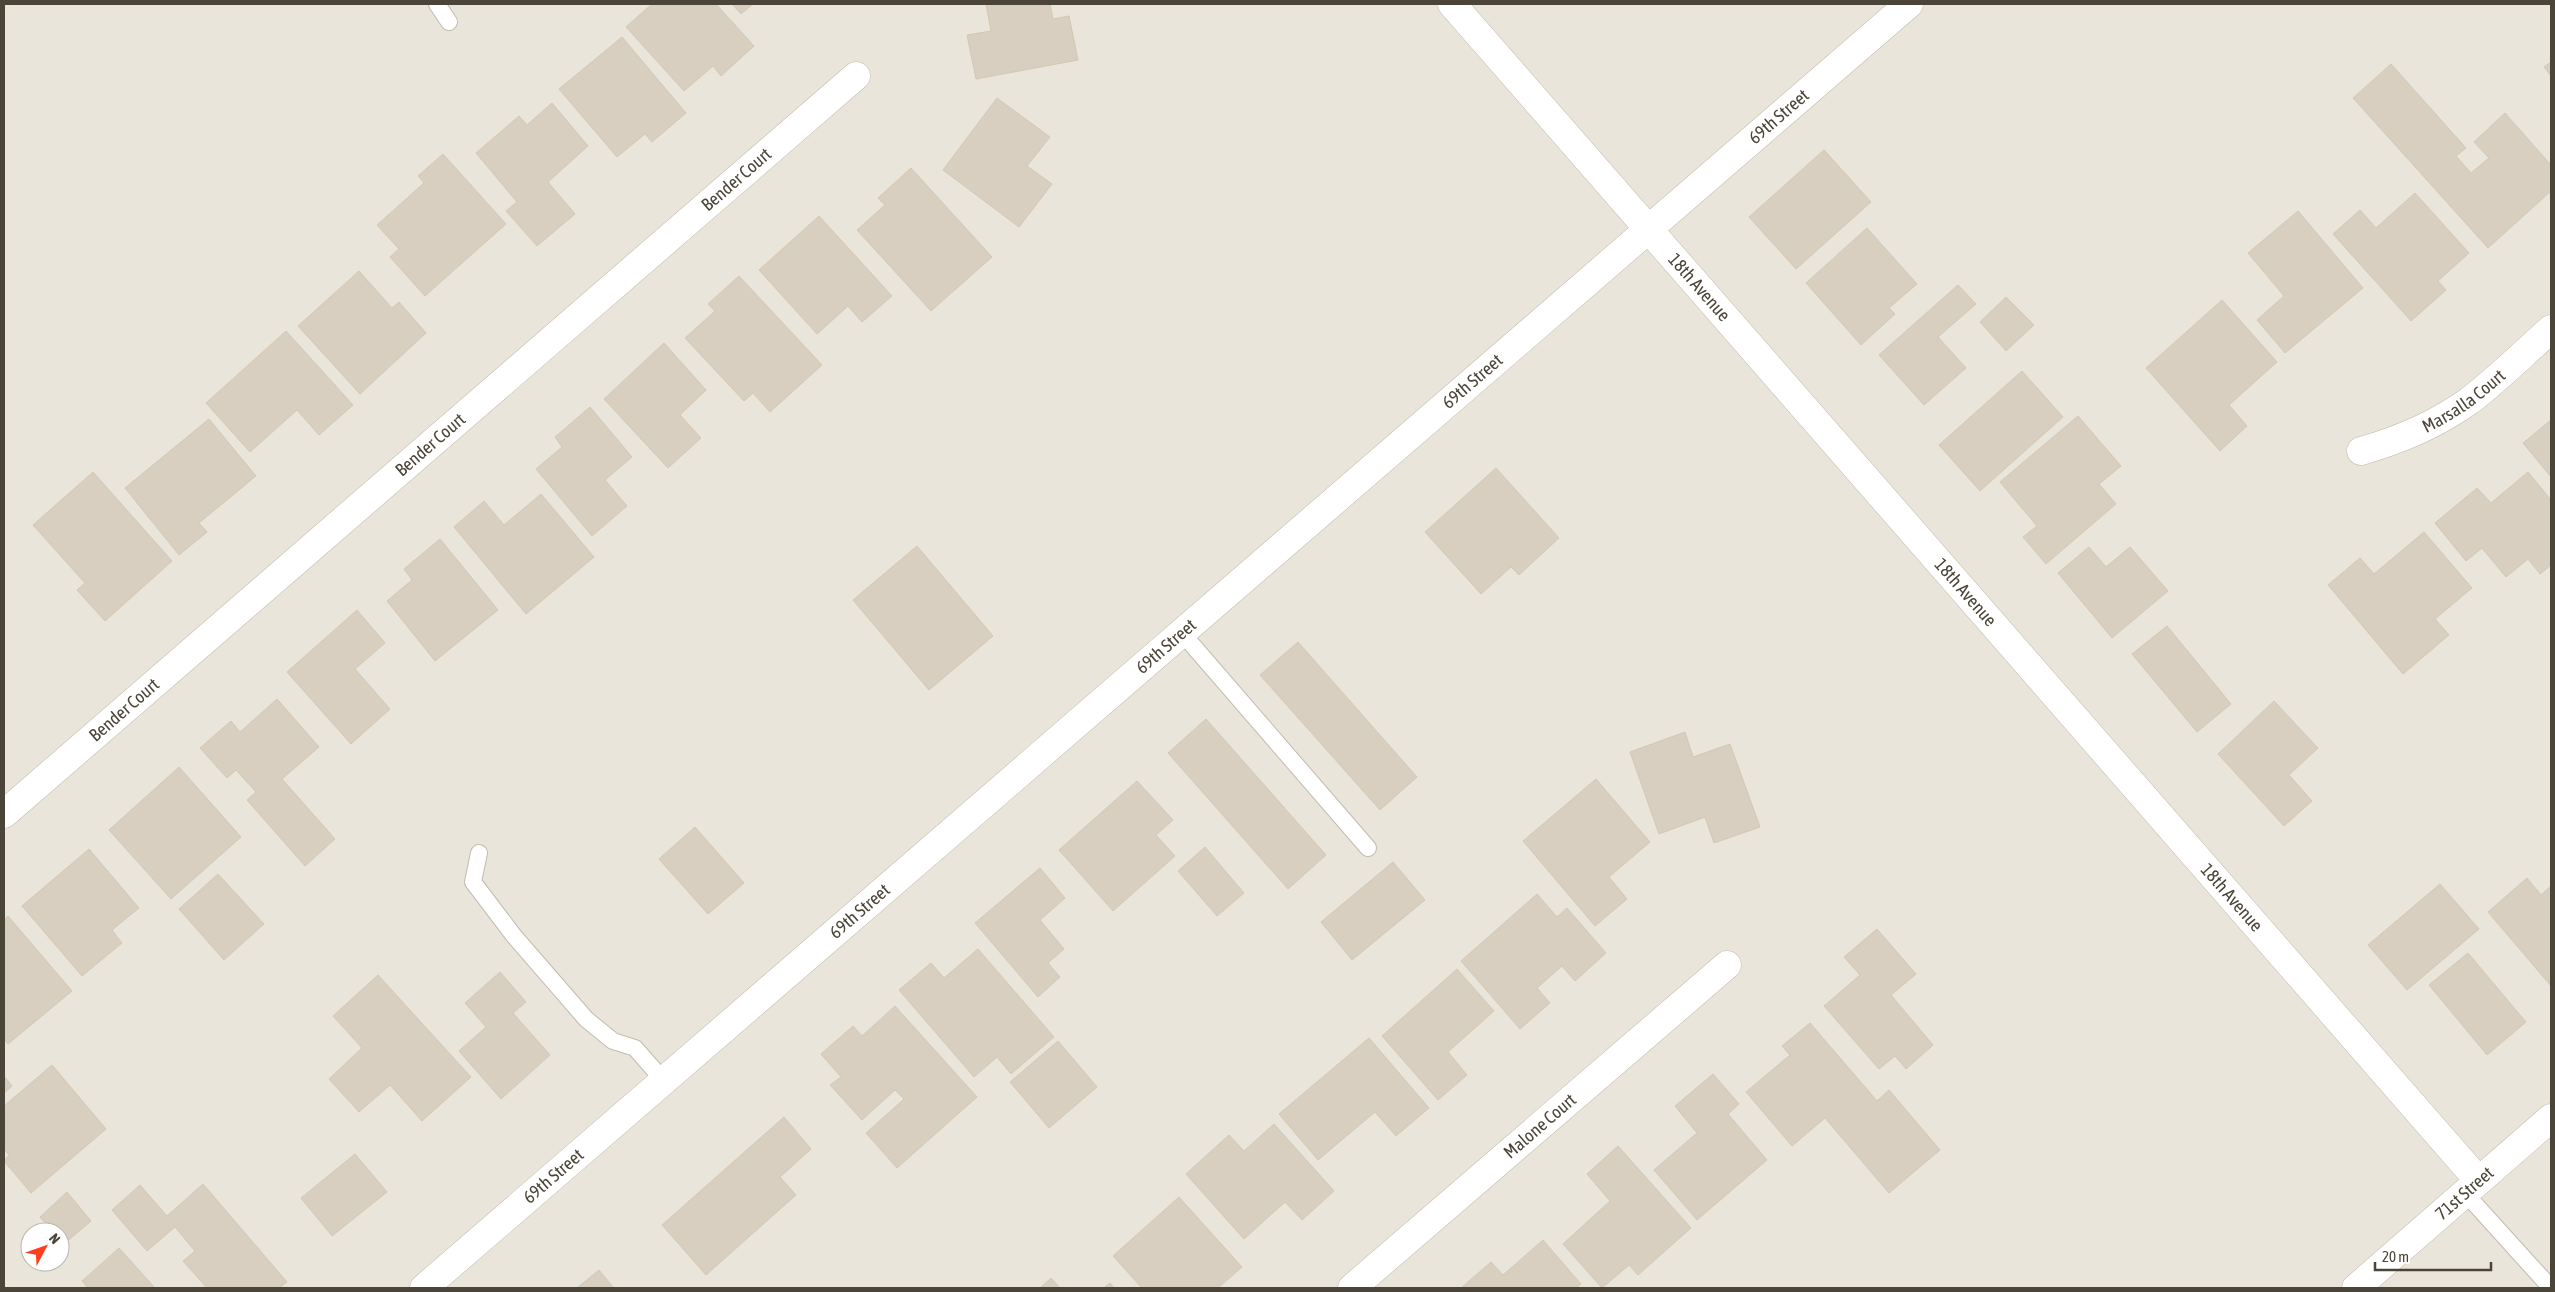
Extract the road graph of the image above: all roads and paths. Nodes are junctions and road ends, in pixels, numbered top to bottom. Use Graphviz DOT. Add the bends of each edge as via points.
graph roads {
  1 [pos="437,4"];
  2 [pos="1452,4"];
  3 [pos="1909,4"];
  4 [pos="449,22"];
  5 [pos="856,76"];
  6 [pos="1649,230"];
  7 [pos="2551,330"];
  8 [pos="2362,451"];
  9 [pos="1182,633"];
  10 [pos="4,814"];
  11 [pos="1368,848"];
  12 [pos="479,853"];
  13 [pos="1728,964"];
  14 [pos="664,1081"];
  15 [pos="2551,1118"];
  16 [pos="2472,1187"];
  17 [pos="424,1288"];
  18 [pos="1352,1288"];
  19 [pos="2356,1288"];
  20 [pos="2551,1288"];
  1 -- 4 [label="lane"];
  2 -- 6 [label="street, 18th Avenue"];
  3 -- 6 [label="street, 69th Street"];
  5 -- 10 [label="street, Bender Court"];
  6 -- 9 [label="street, 69th Street"];
  6 -- 16 [label="street, 18th Avenue"];
  7 -- 8 [label="street, Marsalla Court" via="2470,400 2426,427"];
  9 -- 11 [label="lane"];
  9 -- 14 [label="street, 69th Street"];
  12 -- 14 [label="lane" via="473,882 514,936 586,1019 613,1041 635,1048"];
  13 -- 18 [label="street, Malone Court"];
  14 -- 17 [label="street, 69th Street"];
  15 -- 16 [label="street, 71st Street"];
  16 -- 19 [label="street, 71st Street"];
  16 -- 20 [label="lane"];
}
